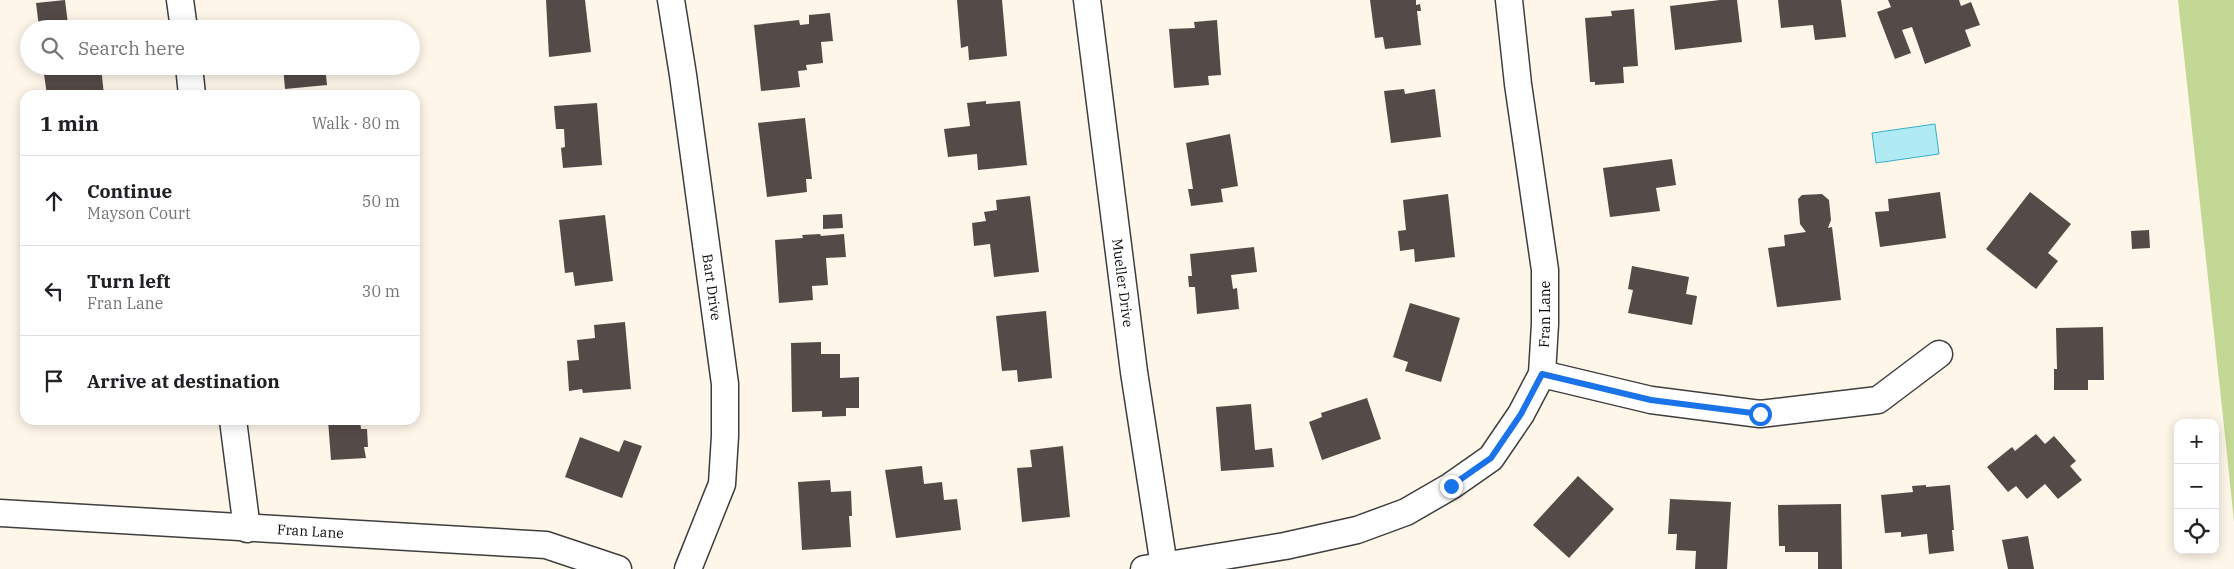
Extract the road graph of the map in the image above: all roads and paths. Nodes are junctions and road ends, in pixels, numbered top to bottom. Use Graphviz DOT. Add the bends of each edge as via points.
graph roads {
  1 [pos="180,0"];
  2 [pos="671,0"];
  3 [pos="1087,0"];
  4 [pos="1509,0"];
  5 [pos="183,20"];
  6 [pos="190,75"];
  7 [pos="191,90"];
  8 [pos="1938,354"];
  9 [pos="1542,374"];
  10 [pos="234,425"];
  11 [pos="0,513"];
  12 [pos="246,529"];
  13 [pos="1154,567"];
  14 [pos="618,569"];
  15 [pos="688,569"];
  1 -- 5 [label="street"];
  2 -- 15 [label="street, Bart Drive" via="725,384 722,484"];
  3 -- 13 [label="street, Mueller Drive" via="1134,372"];
  4 -- 9 [label="street, Fran Lane" via="1545,270"];
  6 -- 7 [label="street"];
  8 -- 9 [label="street" via="1878,400 1760,414 1651,400"];
  9 -- 13 [label="street, Fran Lane" via="1521,414 1491,458 1406,512 1357,530 1294,544"];
  10 -- 12 [label="street"];
  11 -- 12 [label="street, Fran Lane"];
  12 -- 14 [label="street, Fran Lane" via="546,546"];
}
